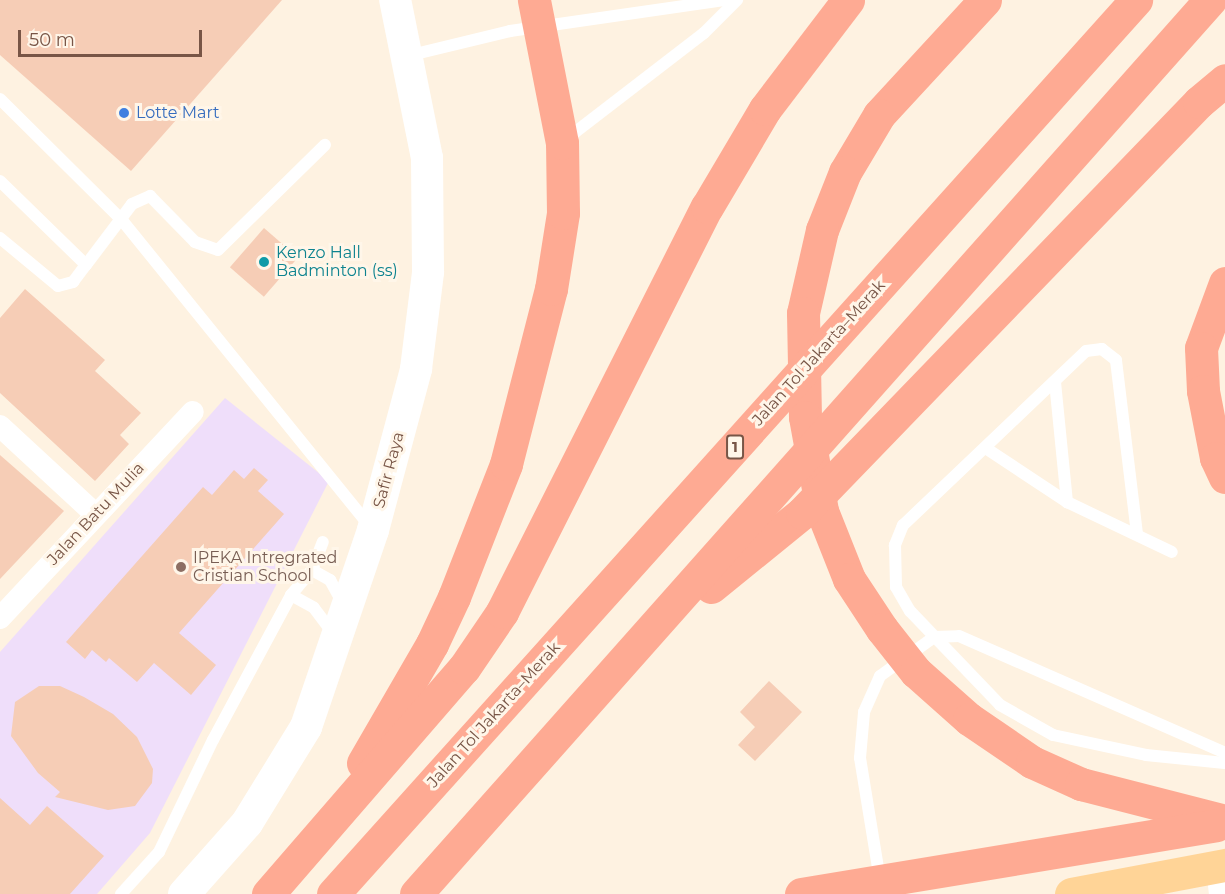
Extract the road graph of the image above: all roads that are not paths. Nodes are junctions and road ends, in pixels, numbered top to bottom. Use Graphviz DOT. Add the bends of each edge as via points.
graph roads {
  1 [pos="395,0"];
  2 [pos="534,0"];
  3 [pos="726,0"];
  4 [pos="737,0"];
  5 [pos="848,0"];
  6 [pos="985,0"];
  7 [pos="1136,0"];
  8 [pos="1210,0"];
  9 [pos="407,56"];
  10 [pos="1225,80"];
  11 [pos="0,99"];
  12 [pos="562,143"];
  13 [pos="325,145"];
  14 [pos="0,182"];
  15 [pos="121,219"];
  16 [pos="0,238"];
  17 [pos="86,265"];
  18 [pos="1225,283"];
  19 [pos="1055,382"];
  20 [pos="193,412"];
  21 [pos="0,426"];
  22 [pos="987,449"];
  23 [pos="1225,477"];
  24 [pos="1067,502"];
  25 [pos="95,514"];
  26 [pos="373,530"];
  27 [pos="1137,534"];
  28 [pos="323,542"];
  29 [pos="1172,552"];
  30 [pos="312,570"];
  31 [pos="291,595"];
  32 [pos="346,609"];
  33 [pos="0,618"];
  34 [pos="934,637"];
  35 [pos="336,638"];
  36 [pos="633,651"];
  37 [pos="1225,753"];
  38 [pos="1225,763"];
  39 [pos="1210,822"];
  40 [pos="321,834"];
  41 [pos="1221,875"];
  42 [pos="121,894"];
  43 [pos="184,894"];
  44 [pos="268,894"];
  45 [pos="333,894"];
  46 [pos="416,894"];
  47 [pos="801,894"];
  48 [pos="882,894"];
  49 [pos="1071,894"];
  1 -- 9 [label="street, Safir Raya"];
  2 -- 12 [label="highway"];
  3 -- 9 [label="lane" via="510,31"];
  4 -- 12 [label="lane" via="704,33"];
  5 -- 40 [label="highway" via="765,109 707,207 502,612 464,668"];
  6 -- 39 [label="highway" via="879,115 845,172 822,230 803,313 805,417 822,511 849,579 882,629 916,672 969,719 1032,762 1081,784"];
  7 -- 45 [label="highway, Jalan Tol Jakarta–Merak / 1"];
  8 -- 36 [label="highway"];
  9 -- 26 [label="street, Safir Raya" via="427,158 428,272 416,369"];
  10 -- 36 [label="highway" via="1199,102 802,513"];
  11 -- 15 [label="lane"];
  12 -- 40 [label="highway" via="563,213 551,289 506,464 432,644"];
  13 -- 15 [label="lane" via="218,250 195,242 150,196 137,200"];
  14 -- 17 [label="lane"];
  15 -- 17 [label="lane"];
  15 -- 26 [label="lane"];
  16 -- 17 [label="lane" via="58,286 73,282"];
  18 -- 23 [label="highway" via="1201,348 1203,391 1215,458"];
  19 -- 22 [label="lane"];
  19 -- 24 [label="lane"];
  19 -- 27 [label="lane" via="1086,351 1102,349 1116,360"];
  20 -- 25 [label="street, Jalan Batu Mulia"];
  21 -- 25 [label="street"];
  22 -- 24 [label="lane"];
  22 -- 34 [label="lane" via="903,525 895,545 896,588"];
  24 -- 27 [label="lane"];
  25 -- 33 [label="street, Jalan Batu Mulia"];
  26 -- 32 [label="street, Safir Raya"];
  27 -- 29 [label="lane"];
  28 -- 30 [label="lane"];
  30 -- 31 [label="lane"];
  30 -- 32 [label="lane" via="330,580"];
  31 -- 35 [label="lane" via="314,608"];
  31 -- 42 [label="lane" via="159,852"];
  32 -- 35 [label="street, Safir Raya"];
  34 -- 37 [label="lane" via="959,636"];
  34 -- 38 [label="lane" via="1000,705 1053,735 1146,755"];
  34 -- 48 [label="lane" via="880,676 864,712 860,758"];
  35 -- 43 [label="street, Safir Raya" via="306,727 279,776 247,823"];
  36 -- 46 [label="highway"];
  39 -- 47 [label="highway"];
  40 -- 44 [label="highway"];
  41 -- 49 [label="main road"];
}
